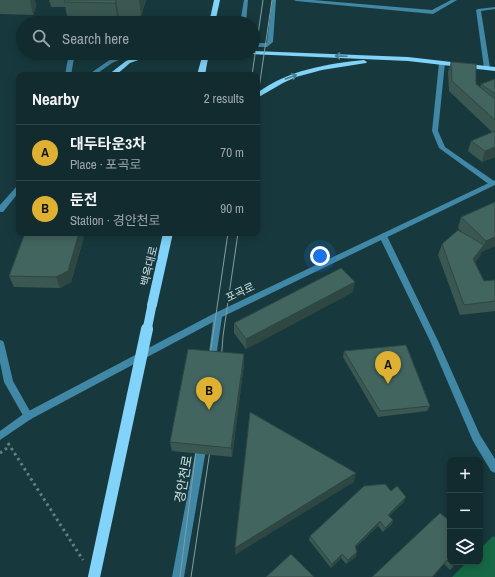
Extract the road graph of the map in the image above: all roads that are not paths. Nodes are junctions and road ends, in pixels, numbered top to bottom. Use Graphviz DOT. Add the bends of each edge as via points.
graph roads {
  1 [pos="218,0"];
  2 [pos="246,0"];
  3 [pos="274,0"];
  4 [pos="296,0"];
  5 [pos="455,0"];
  6 [pos="495,8"];
  7 [pos="214,16"];
  8 [pos="244,16"];
  9 [pos="260,45"];
  10 [pos="260,53"];
  11 [pos="408,59"];
  12 [pos="71,60"];
  13 [pos="115,60"];
  14 [pos="134,60"];
  15 [pos="204,60"];
  16 [pos="442,62"];
  17 [pos="487,68"];
  18 [pos="495,69"];
  19 [pos="69,72"];
  20 [pos="95,72"];
  21 [pos="116,72"];
  22 [pos="202,72"];
  23 [pos="260,93"];
  24 [pos="494,183"];
  25 [pos="16,191"];
  26 [pos="0,210"];
  27 [pos="164,236"];
  28 [pos="168,236"];
  29 [pos="171,236"];
  30 [pos="383,236"];
  31 [pos="166,246"];
  32 [pos="218,315"];
  33 [pos="0,343"];
  34 [pos="211,368"];
  35 [pos="28,416"];
  36 [pos="1,435"];
  37 [pos="203,437"];
  38 [pos="495,468"];
  39 [pos="94,577"];
  40 [pos="178,577"];
  1 -- 7 [label="main road"];
  2 -- 8 [label="street"];
  3 -- 9 [label="street" via="270,42 267,45"];
  4 -- 5 [label="street" via="433,12"];
  6 -- 17 [label="street" via="478,10"];
  11 -- 10 [label="main road, one-way"];
  11 -- 16 [label="main road"];
  23 -- 11 [label="main road, one-way" via="282,80 308,71 362,62"];
  12 -- 19 [label="street"];
  13 -- 20 [label="street"];
  14 -- 21 [label="main road"];
  15 -- 22 [label="main road"];
  16 -- 17 [label="main road"];
  16 -- 24 [label="street" via="435,131 442,148"];
  17 -- 18 [label="main road"];
  24 -- 30 [label="street, 포곡로"];
  25 -- 26 [label="street"];
  27 -- 31 [label="main road"];
  28 -- 31 [label="main road, 백옥대로"];
  29 -- 31 [label="main road"];
  30 -- 32 [label="street, 포곡로"];
  30 -- 38 [label="street" via="435,343 476,438"];
  31 -- 39 [label="main road, 백옥대로, bridge"];
  32 -- 34 [label="street"];
  32 -- 35 [label="street, 포곡로"];
  33 -- 35 [label="street" via="9,382"];
  35 -- 36 [label="street, 포곡로"];
  37 -- 40 [label="street, 경안천로"];
}
